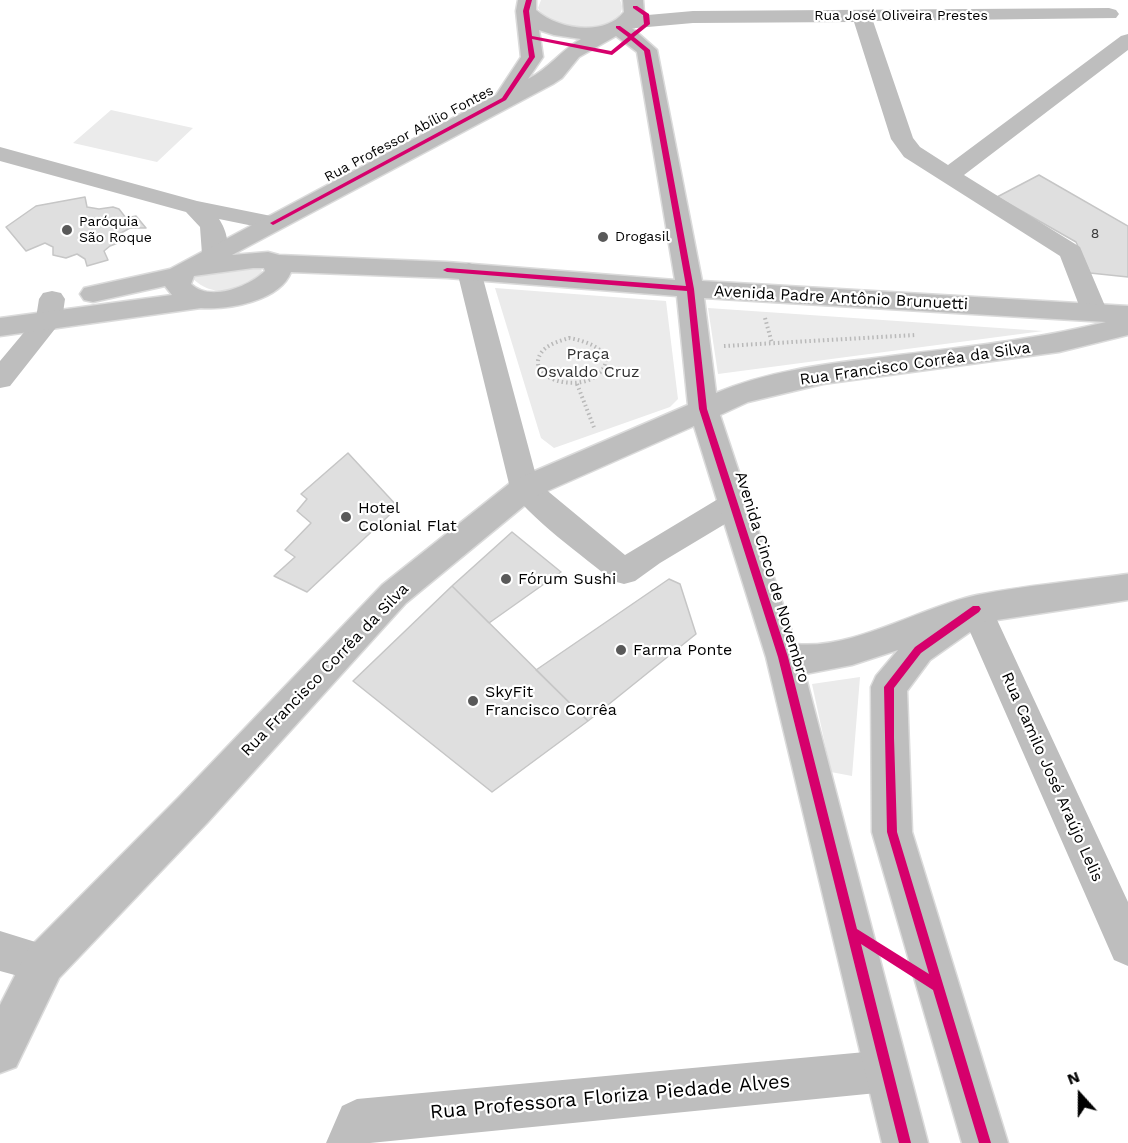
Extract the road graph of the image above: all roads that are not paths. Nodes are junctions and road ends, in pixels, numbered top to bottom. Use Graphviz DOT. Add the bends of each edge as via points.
graph roads {
  1 [pos="1077,0"];
  2 [pos="527,5"];
  3 [pos="693,9"];
  4 [pos="1109,14"];
  5 [pos="862,16"];
  6 [pos="625,17"];
  7 [pos="1128,24"];
  8 [pos="1128,40"];
  9 [pos="504,99"];
  10 [pos="0,154"];
  11 [pos="948,176"];
  12 [pos="194,207"];
  13 [pos="273,223"];
  14 [pos="214,254"];
  15 [pos="272,262"];
  16 [pos="458,271"];
  17 [pos="182,272"];
  18 [pos="690,289"];
  19 [pos="250,294"];
  20 [pos="198,300"];
  21 [pos="0,306"];
  22 [pos="51,310"];
  23 [pos="1095,313"];
  24 [pos="1128,315"];
  25 [pos="1128,326"];
  26 [pos="0,327"];
  27 [pos="0,379"];
  28 [pos="704,409"];
  29 [pos="525,488"];
  30 [pos="734,504"];
  31 [pos="1128,587"];
  32 [pos="976,609"];
  33 [pos="783,657"];
  34 [pos="1128,946"];
  35 [pos="0,951"];
  36 [pos="44,963"];
  37 [pos="0,1051"];
  38 [pos="887,1071"];
  39 [pos="348,1143"];
  40 [pos="905,1143"];
  41 [pos="985,1143"];
  1 -- 4 [label="street"];
  2 -- 6 [label="main road" via="532,20 559,32 596,33"];
  2 -- 9 [label="main road, Rua Professor Abílio Fontes" via="532,57"];
  3 -- 5 [label="street, Rua José Oliveira Prestes"];
  3 -- 6 [label="street"];
  3 -- 6 [label="street"];
  4 -- 5 [label="street, Rua José Oliveira Prestes"];
  4 -- 7 [label="street"];
  5 -- 11 [label="street" via="902,139 912,152"];
  6 -- 9 [label="main road, Rua Professor Abílio Fontes" via="572,53 554,73"];
  6 -- 18 [label="main road, Avenida Cinco de Novembro" via="647,51"];
  8 -- 11 [label="street"];
  9 -- 13 [label="main road, Rua Professor Abílio Fontes"];
  10 -- 12 [label="street"];
  11 -- 23 [label="street" via="1071,252"];
  12 -- 13 [label="street"];
  12 -- 14 [label="street" via="215,229"];
  13 -- 14 [label="main road, Rua Professor Abílio Fontes"];
  13 -- 15 [label="main road" via="261,246"];
  14 -- 17 [label="main road, Rua Professor Abílio Fontes"];
  15 -- 16 [label="main road, Avenida Padre Antônio Brunuetti"];
  15 -- 17 [label="main road, Avenida Padre Antônio Brunuetti" via="214,264"];
  15 -- 19 [label="main road" via="278,273 268,285"];
  16 -- 18 [label="main road, Avenida Padre Antônio Brunuetti"];
  16 -- 19 [label="main road, Avenida Padre Antônio Brunuetti"];
  16 -- 29 [label="street"];
  17 -- 20 [label="main road" via="178,286"];
  17 -- 22 [label="main road"];
  18 -- 23 [label="main road, Avenida Padre Antônio Brunuetti"];
  18 -- 28 [label="main road, Avenida Cinco de Novembro"];
  19 -- 20 [label="main road, Avenida Padre Antônio Brunuetti"];
  20 -- 22 [label="main road, Avenida Padre Antônio Brunuetti"];
  21 -- 22 [label="main road"];
  22 -- 26 [label="main road"];
  22 -- 27 [label="street"];
  23 -- 24 [label="main road, Avenida Padre Antônio Brunuetti"];
  25 -- 28 [label="main road, Rua Francisco Corrêa da Silva" via="1059,343 823,374 741,394"];
  28 -- 29 [label="main road, Rua Francisco Corrêa da Silva"];
  28 -- 30 [label="main road, Avenida Cinco de Novembro"];
  29 -- 30 [label="street" via="624,572"];
  29 -- 36 [label="main road, Rua Francisco Corrêa da Silva" via="394,594"];
  30 -- 33 [label="main road, Avenida Cinco de Novembro"];
  31 -- 32 [label="main road"];
  32 -- 33 [label="main road" via="852,651 811,660"];
  32 -- 34 [label="street, Rua Camilo José Araújo Lelis"];
  32 -- 41 [label="main road" via="918,650 889,687 889,738 892,832"];
  33 -- 38 [label="main road, Avenida Cinco de Novembro"];
  35 -- 36 [label="street"];
  36 -- 37 [label="main road, Rua Francisco Corrêa da Silva"];
  38 -- 39 [label="street, Rua Professora Floriza Piedade Alves" via="357,1121"];
  38 -- 40 [label="main road, Avenida Cinco de Novembro"];
}
